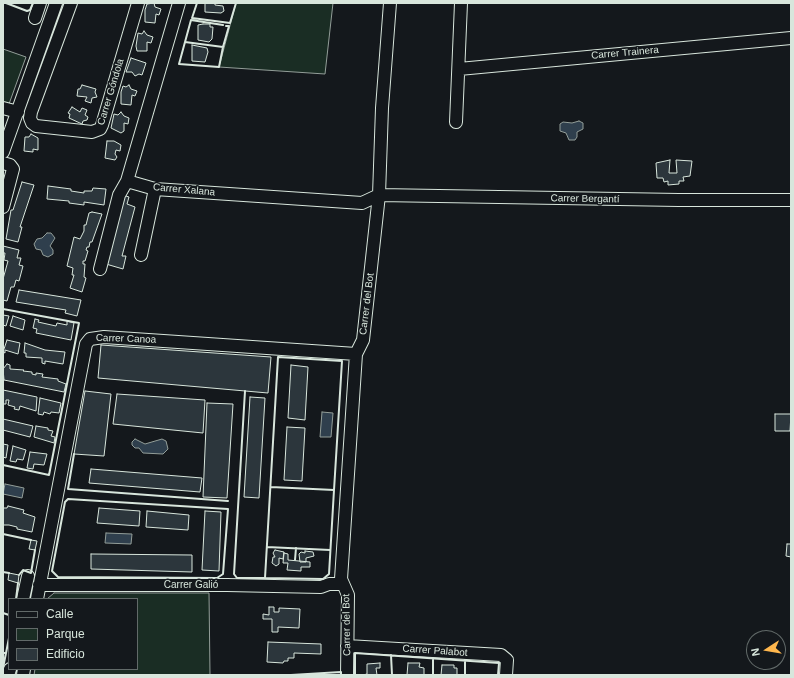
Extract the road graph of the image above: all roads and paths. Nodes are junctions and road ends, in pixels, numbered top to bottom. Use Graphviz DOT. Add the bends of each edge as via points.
graph roads {
  1 [pos="40,3"];
  2 [pos="56,3"];
  3 [pos="71,3"];
  4 [pos="138,3"];
  5 [pos="179,3"];
  6 [pos="390,3"];
  7 [pos="461,3"];
  8 [pos="35,18"];
  9 [pos="791,38"];
  10 [pos="458,69"];
  11 [pos="3,108"];
  12 [pos="18,112"];
  13 [pos="456,122"];
  14 [pos="3,152"];
  15 [pos="3,163"];
  16 [pos="127,182"];
  17 [pos="156,190"];
  18 [pos="379,195"];
  19 [pos="791,200"];
  20 [pos="3,206"];
  21 [pos="141,256"];
  22 [pos="100,269"];
  23 [pos="356,354"];
  24 [pos="28,576"];
  25 [pos="343,584"];
  26 [pos="39,585"];
  27 [pos="23,598"];
  28 [pos="37,598"];
  29 [pos="347,646"];
  30 [pos="347,675"];
  31 [pos="506,675"];
  1 -- 8 [label="street"];
  2 -- 12 [label="street"];
  3 -- 4 [label="street, Carrer Góndola" via="30,112 30,118 36,126 92,132 100,129 102,125"];
  5 -- 16 [label="street"];
  6 -- 18 [label="street, Carrer del Bot"];
  7 -- 10 [label="street"];
  9 -- 10 [label="street, Carrer Trainera"];
  10 -- 13 [label="street"];
  11 -- 12 [label="street"];
  12 -- 14 [label="street"];
  15 -- 20 [label="street" via="13,169"];
  16 -- 17 [label="street, Carrer Xalana"];
  16 -- 22 [label="street" via="119,195"];
  17 -- 18 [label="street, Carrer Xalana" via="362,203"];
  17 -- 21 [label="street"];
  18 -- 19 [label="street, Carrer Bergantí"];
  18 -- 23 [label="street, Carrer del Bot" via="363,340"];
  23 -- 25 [label="street, Carrer del Bot" via="341,579"];
  23 -- 26 [label="street, Carrer Canoa" via="104,337 90,339 86,344"];
  24 -- 27 [label="street"];
  25 -- 26 [label="street, Carrer Galió" via="321,587"];
  25 -- 29 [label="street, Carrer del Bot" via="348,594"];
  26 -- 28 [label="street, Carrer Canoa"];
  29 -- 30 [label="street, Carrer del Bot"];
  29 -- 31 [label="street, Carrer Palabot" via="501,656 507,660"];
}
